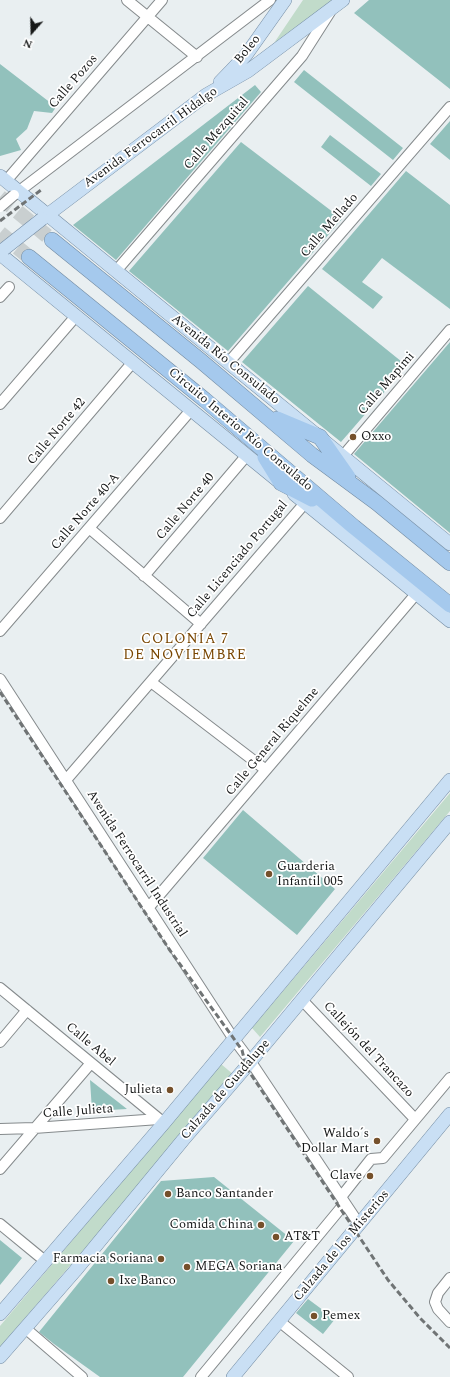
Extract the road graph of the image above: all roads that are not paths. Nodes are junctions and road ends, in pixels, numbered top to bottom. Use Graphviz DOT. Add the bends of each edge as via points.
graph roads {
  1 [pos="127,0"];
  2 [pos="162,0"];
  3 [pos="270,0"];
  4 [pos="285,0"];
  5 [pos="343,0"];
  6 [pos="332,9"];
  7 [pos="148,16"];
  8 [pos="197,56"];
  9 [pos="206,95"];
  10 [pos="450,107"];
  11 [pos="3,179"];
  12 [pos="17,194"];
  13 [pos="0,207"];
  14 [pos="45,216"];
  15 [pos="52,240"];
  16 [pos="2,252"];
  17 [pos="29,257"];
  18 [pos="116,271"];
  19 [pos="9,287"];
  20 [pos="0,298"];
  21 [pos="76,316"];
  22 [pos="450,330"];
  23 [pos="133,362"];
  24 [pos="229,362"];
  25 [pos="0,404"];
  26 [pos="191,410"];
  27 [pos="263,414"];
  28 [pos="320,436"];
  29 [pos="258,445"];
  30 [pos="247,455"];
  31 [pos="343,456"];
  32 [pos="281,483"];
  33 [pos="355,486"];
  34 [pos="305,503"];
  35 [pos="333,509"];
  36 [pos="0,518"];
  37 [pos="89,528"];
  38 [pos="450,544"];
  39 [pos="450,563"];
  40 [pos="144,576"];
  41 [pos="416,594"];
  42 [pos="450,604"];
  43 [pos="450,621"];
  44 [pos="201,624"];
  45 [pos="0,631"];
  46 [pos="0,679"];
  47 [pos="152,682"];
  48 [pos="266,770"];
  49 [pos="66,780"];
  50 [pos="450,780"];
  51 [pos="450,822"];
  52 [pos="149,907"];
  53 [pos="0,988"];
  54 [pos="302,1000"];
  55 [pos="27,1010"];
  56 [pos="233,1038"];
  57 [pos="0,1042"];
  58 [pos="251,1062"];
  59 [pos="91,1063"];
  60 [pos="450,1078"];
  61 [pos="450,1114"];
  62 [pos="415,1119"];
  63 [pos="161,1121"];
  64 [pos="34,1128"];
  65 [pos="0,1129"];
  66 [pos="0,1170"];
  67 [pos="343,1200"];
  68 [pos="0,1224"];
  69 [pos="359,1224"];
  70 [pos="45,1261"];
  71 [pos="450,1278"];
  72 [pos="0,1314"];
  73 [pos="279,1321"];
  74 [pos="450,1322"];
  75 [pos="25,1328"];
  76 [pos="0,1357"];
  77 [pos="82,1377"];
  78 [pos="201,1377"];
  79 [pos="233,1377"];
  80 [pos="348,1377"];
  1 -- 7 [label="street"];
  2 -- 7 [label="street, Calle Pozos"];
  3 -- 8 [label="street"];
  4 -- 9 [label="main road, Boleo" via="246,55"];
  5 -- 6 [label="main road, Avenida Ferrocarril Hidalgo"];
  6 -- 9 [label="main road, Avenida Ferrocarril Hidalgo" via="248,71"];
  6 -- 18 [label="street, Calle Mezquital" via="302,56"];
  7 -- 8 [label="street"];
  7 -- 11 [label="street, Calle Pozos"];
  8 -- 12 [label="street"];
  9 -- 14 [label="main road, Avenida Ferrocarril Hidalgo"];
  10 -- 24 [label="street, Calle Mellado"];
  11 -- 12 [label="main road, Avenida Río Consulado"];
  12 -- 13 [label="street, bridge"];
  12 -- 14 [label="main road, Avenida Río Consulado"];
  14 -- 16 [label="main road, Avenida Ferrocarril Hidalgo, bridge"];
  14 -- 18 [label="main road, Avenida Río Consulado"];
  15 -- 27 [label="highway, Circuito Interior Río Consulado"];
  16 -- 21 [label="main road"];
  17 -- 29 [label="highway, Circuito Interior Río Consulado"];
  18 -- 24 [label="main road, Avenida Río Consulado"];
  19 -- 20 [label="street"];
  21 -- 23 [label="main road"];
  21 -- 25 [label="street"];
  22 -- 31 [label="street, Calle Mapimi"];
  23 -- 26 [label="main road"];
  23 -- 36 [label="street, Calle Norte 42"];
  24 -- 28 [label="main road, Avenida Río Consulado"];
  26 -- 30 [label="main road"];
  26 -- 37 [label="street, Calle Norte 40-A"];
  27 -- 28 [label="highway"];
  27 -- 33 [label="highway, Circuito Interior Río Consulado" via="317,459"];
  28 -- 31 [label="main road, Avenida Río Consulado"];
  28 -- 33 [label="highway"];
  29 -- 32 [label="highway"];
  29 -- 35 [label="highway, Circuito Interior Río Consulado"];
  30 -- 32 [label="main road"];
  30 -- 40 [label="street, Calle Norte 40"];
  31 -- 38 [label="main road, Avenida Río Consulado"];
  32 -- 34 [label="main road"];
  32 -- 35 [label="highway"];
  33 -- 39 [label="highway, Circuito Interior Río Consulado"];
  34 -- 41 [label="main road"];
  34 -- 44 [label="street, Calle Licenciado Portugal"];
  35 -- 42 [label="highway, Circuito Interior Río Consulado"];
  37 -- 40 [label="street"];
  37 -- 45 [label="street, Calle Norte 40-A"];
  40 -- 44 [label="street"];
  41 -- 43 [label="main road"];
  41 -- 48 [label="street, Calle General Riquelme"];
  44 -- 47 [label="street, Calle Licenciado Portugal"];
  46 -- 49 [label="street, Avenida Ferrocarril Industrial"];
  47 -- 48 [label="street"];
  47 -- 49 [label="street, Calle Licenciado Portugal"];
  48 -- 52 [label="street, Calle General Riquelme"];
  49 -- 52 [label="street, Avenida Ferrocarril Industrial"];
  50 -- 56 [label="main road, Calzada de Guadalupe"];
  51 -- 54 [label="main road, Calzada de Guadalupe"];
  52 -- 56 [label="street, Avenida Ferrocarril Industrial"];
  53 -- 55 [label="street, Calle Abel"];
  54 -- 58 [label="main road, Calzada de Guadalupe"];
  54 -- 62 [label="street, Callejón del Trancazo"];
  55 -- 57 [label="street"];
  55 -- 59 [label="street, Calle Abel"];
  56 -- 58 [label="street, Avenida Ferrocarril Industrial"];
  56 -- 63 [label="main road, Calzada de Guadalupe"];
  58 -- 67 [label="street, Avenida Ferrocarril Industrial"];
  58 -- 75 [label="main road, Calzada de Guadalupe"];
  59 -- 63 [label="street, Calle Abel"];
  59 -- 64 [label="street"];
  60 -- 62 [label="street, Calzada de los Misterios"];
  61 -- 69 [label="main road, Calzada de los Misterios"];
  62 -- 67 [label="street, Calzada de los Misterios" via="383,1158 371,1160"];
  63 -- 64 [label="street, Calle Julieta"];
  63 -- 70 [label="main road, Calzada de Guadalupe"];
  64 -- 65 [label="street, Calle Julieta"];
  64 -- 66 [label="street"];
  67 -- 69 [label="street, Avenida Ferrocarril Industrial"];
  67 -- 78 [label="street, Calzada de los Misterios"];
  68 -- 70 [label="street"];
  69 -- 73 [label="main road, Calzada de los Misterios"];
  70 -- 72 [label="main road, Calzada de Guadalupe"];
  71 -- 74 [label="street" via="438,1293 435,1302"];
  73 -- 79 [label="main road, Calzada de los Misterios"];
  73 -- 80 [label="street"];
  75 -- 76 [label="main road, Calzada de Guadalupe"];
  75 -- 77 [label="street"];
}
